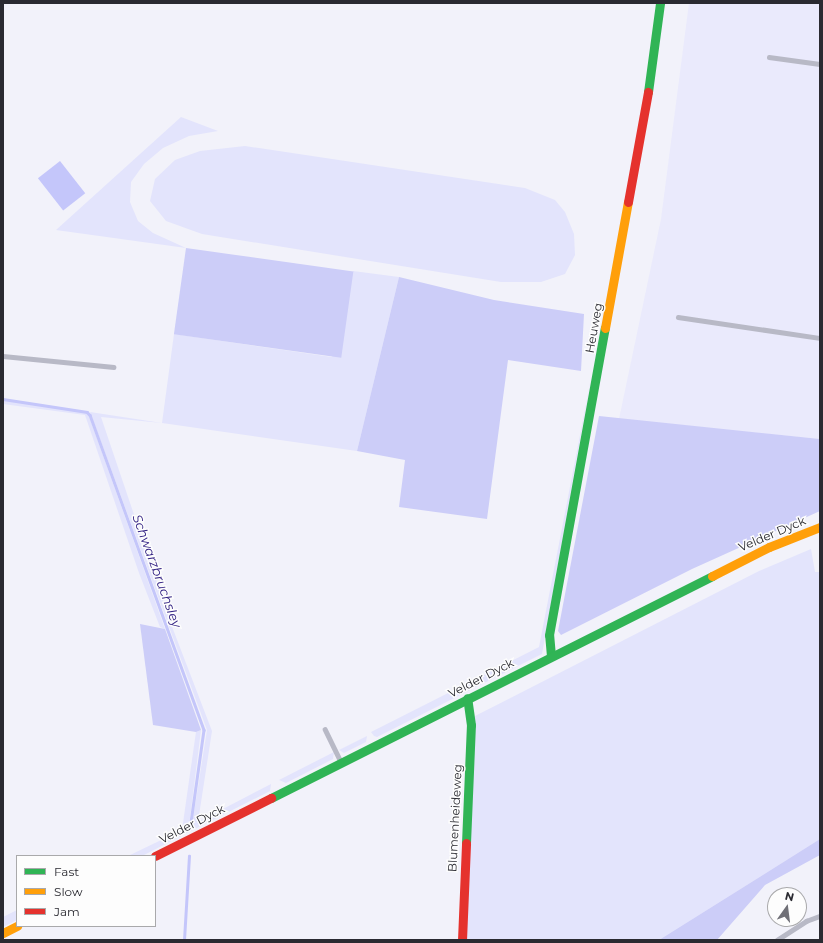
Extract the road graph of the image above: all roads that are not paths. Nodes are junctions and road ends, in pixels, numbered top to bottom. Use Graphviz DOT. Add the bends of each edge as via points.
graph roads {
  1 [pos="660,3"];
  2 [pos="769,57"];
  3 [pos="820,64"];
  4 [pos="678,317"];
  5 [pos="820,338"];
  6 [pos="3,356"];
  7 [pos="112,368"];
  8 [pos="820,527"];
  9 [pos="551,656"];
  10 [pos="467,698"];
  11 [pos="325,729"];
  12 [pos="341,762"];
  13 [pos="156,855"];
  14 [pos="820,916"];
  15 [pos="16,926"];
  16 [pos="3,933"];
  17 [pos="462,940"];
  18 [pos="777,940"];
  1 -- 9 [label="street, Heuweg" via="647,97 549,636"];
  2 -- 3 [label="lane"];
  4 -- 5 [label="lane"];
  6 -- 7 [label="lane"];
  8 -- 9 [label="street, Velder Dyck" via="769,547"];
  9 -- 10 [label="street, Velder Dyck"];
  10 -- 12 [label="street, Velder Dyck"];
  10 -- 17 [label="street, Blumenheideweg" via="472,724"];
  11 -- 12 [label="lane"];
  12 -- 13 [label="street, Velder Dyck"];
  14 -- 18 [label="lane" via="806,921"];
  15 -- 16 [label="street"];
}
